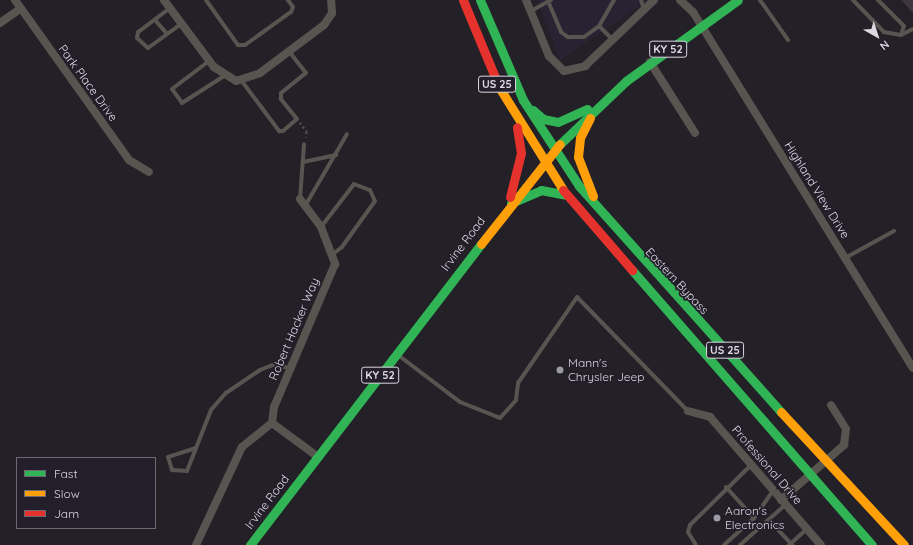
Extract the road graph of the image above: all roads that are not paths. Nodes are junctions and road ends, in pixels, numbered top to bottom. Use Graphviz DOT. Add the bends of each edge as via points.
graph roads {
  1 [pos="15,0"];
  2 [pos="164,0"];
  3 [pos="206,0"];
  4 [pos="288,0"];
  5 [pos="331,0"];
  6 [pos="463,0"];
  7 [pos="480,0"];
  8 [pos="526,0"];
  9 [pos="614,0"];
  10 [pos="641,0"];
  11 [pos="654,0"];
  12 [pos="680,0"];
  13 [pos="738,0"];
  14 [pos="760,0"];
  15 [pos="853,0"];
  16 [pos="878,0"];
  17 [pos="550,1"];
  18 [pos="170,8"];
  19 [pos="20,9"];
  20 [pos="644,9"];
  21 [pos="530,12"];
  22 [pos="155,20"];
  23 [pos="0,23"];
  24 [pos="182,24"];
  25 [pos="599,26"];
  26 [pos="701,26"];
  27 [pos="913,29"];
  28 [pos="166,34"];
  29 [pos="901,35"];
  30 [pos="612,40"];
  31 [pos="788,40"];
  32 [pos="289,52"];
  33 [pos="209,61"];
  34 [pos="650,62"];
  35 [pos="224,76"];
  36 [pos="242,80"];
  37 [pos="523,100"];
  38 [pos="601,102"];
  39 [pos="513,113"];
  40 [pos="695,133"];
  41 [pos="347,134"];
  42 [pos="304,144"];
  43 [pos="553,150"];
  44 [pos="336,155"];
  45 [pos="303,162"];
  46 [pos="542,162"];
  47 [pos="150,172"];
  48 [pos="566,196"];
  49 [pos="300,199"];
  50 [pos="508,204"];
  51 [pos="305,206"];
  52 [pos="606,220"];
  53 [pos="321,226"];
  54 [pos="894,231"];
  55 [pos="333,254"];
  56 [pos="845,258"];
  57 [pos="396,354"];
  58 [pos="291,368"];
  59 [pos="913,368"];
  60 [pos="830,405"];
  61 [pos="688,411"];
  62 [pos="272,423"];
  63 [pos="196,448"];
  64 [pos="317,456"];
  65 [pos="828,462"];
  66 [pos="751,465"];
  67 [pos="811,476"];
  68 [pos="726,487"];
  69 [pos="773,491"];
  70 [pos="783,503"];
  71 [pos="754,518"];
  72 [pos="769,520"];
  73 [pos="807,530"];
  74 [pos="196,545"];
  75 [pos="250,545"];
  76 [pos="696,545"];
  77 [pos="724,545"];
  78 [pos="740,545"];
  79 [pos="791,545"];
  80 [pos="821,545"];
  81 [pos="872,545"];
  82 [pos="904,545"];
  1 -- 19 [label="street, Park Place Drive"];
  2 -- 18 [label="street"];
  3 -- 4 [label="lane" via="238,46 245,45 291,12 293,7"];
  5 -- 32 [label="street" via="329,20"];
  6 -- 39 [label="main road, US 25"];
  7 -- 37 [label="main road, Eastern Bypass / US 25"];
  8 -- 21 [label="street"];
  9 -- 25 [label="lane"];
  10 -- 20 [label="lane"];
  11 -- 20 [label="street"];
  12 -- 26 [label="street, Highland View Drive"];
  13 -- 26 [label="main road, Irvine Road / KY 52"];
  14 -- 31 [label="lane"];
  15 -- 29 [label="lane" via="884,32"];
  16 -- 29 [label="lane" via="904,26"];
  17 -- 21 [label="lane"];
  17 -- 25 [label="lane" via="561,32 568,37 584,37"];
  18 -- 22 [label="lane"];
  18 -- 24 [label="street"];
  19 -- 23 [label="street"];
  19 -- 47 [label="street, Park Place Drive" via="129,160"];
  20 -- 30 [label="street"];
  21 -- 30 [label="street" via="549,56 564,71 585,66"];
  22 -- 28 [label="lane"];
  22 -- 28 [label="lane" via="137,35 144,47 151,47"];
  24 -- 28 [label="lane"];
  24 -- 33 [label="street"];
  25 -- 30 [label="lane"];
  26 -- 34 [label="main road, Irvine Road / KY 52"];
  26 -- 56 [label="street, Highland View Drive"];
  27 -- 29 [label="lane"];
  32 -- 36 [label="street"];
  32 -- 36 [label="lane" via="306,73 280,96 297,119 279,132"];
  33 -- 35 [label="street"];
  33 -- 35 [label="lane" via="172,89 182,103"];
  34 -- 38 [label="main road, Irvine Road / KY 52"];
  34 -- 40 [label="street"];
  35 -- 36 [label="street"];
  37 -- 38 [label="main road" via="543,119 558,122"];
  37 -- 43 [label="main road, Eastern Bypass / US 25"];
  38 -- 43 [label="main road, Irvine Road / KY 52"];
  38 -- 52 [label="main road" via="583,129 578,157 583,176"];
  39 -- 46 [label="main road, US 25"];
  39 -- 50 [label="main road" via="521,153"];
  41 -- 44 [label="lane"];
  42 -- 45 [label="lane"];
  43 -- 46 [label="main road, Irvine Road / KY 52"];
  43 -- 52 [label="main road, Eastern Bypass / US 25"];
  44 -- 45 [label="lane"];
  44 -- 51 [label="lane"];
  45 -- 49 [label="lane"];
  46 -- 48 [label="main road, US 25"];
  46 -- 50 [label="main road, Irvine Road / KY 52"];
  48 -- 50 [label="main road" via="541,190"];
  48 -- 67 [label="main road, US 25"];
  49 -- 51 [label="street, Robert Hacker Way"];
  50 -- 57 [label="main road, Irvine Road / KY 52"];
  51 -- 53 [label="street, Robert Hacker Way"];
  52 -- 65 [label="main road, Eastern Bypass / US 25"];
  53 -- 55 [label="street, Robert Hacker Way"];
  53 -- 55 [label="lane" via="348,188 354,184 370,190 375,201 342,247"];
  54 -- 56 [label="lane"];
  55 -- 58 [label="street, Robert Hacker Way" via="335,264"];
  56 -- 59 [label="street, Highland View Drive"];
  57 -- 61 [label="lane" via="460,402 500,418 516,400 518,383 577,297"];
  57 -- 64 [label="main road, Irvine Road / KY 52"];
  58 -- 62 [label="street, Robert Hacker Way" via="274,407"];
  58 -- 63 [label="lane" via="273,366 260,370 226,393 211,410"];
  60 -- 65 [label="street" via="842,419 846,436 840,452"];
  61 -- 66 [label="street, Professional Drive" via="710,417"];
  62 -- 64 [label="street"];
  62 -- 74 [label="street" via="242,447"];
  63 -- 63 [label="lane" via="187,471 172,470 168,457"];
  64 -- 75 [label="main road, Irvine Road / KY 52"];
  65 -- 67 [label="street"];
  65 -- 82 [label="main road, Eastern Bypass / US 25"];
  66 -- 68 [label="lane"];
  66 -- 69 [label="street, Professional Drive"];
  67 -- 70 [label="street"];
  67 -- 81 [label="main road, US 25"];
  68 -- 71 [label="lane"];
  68 -- 76 [label="lane" via="690,525 688,532"];
  69 -- 70 [label="street, Professional Drive"];
  69 -- 71 [label="lane"];
  70 -- 72 [label="lane"];
  70 -- 73 [label="street, Professional Drive"];
  71 -- 77 [label="lane"];
  72 -- 78 [label="lane"];
  72 -- 79 [label="lane"];
  73 -- 79 [label="lane"];
  73 -- 80 [label="street, Professional Drive"];
}
